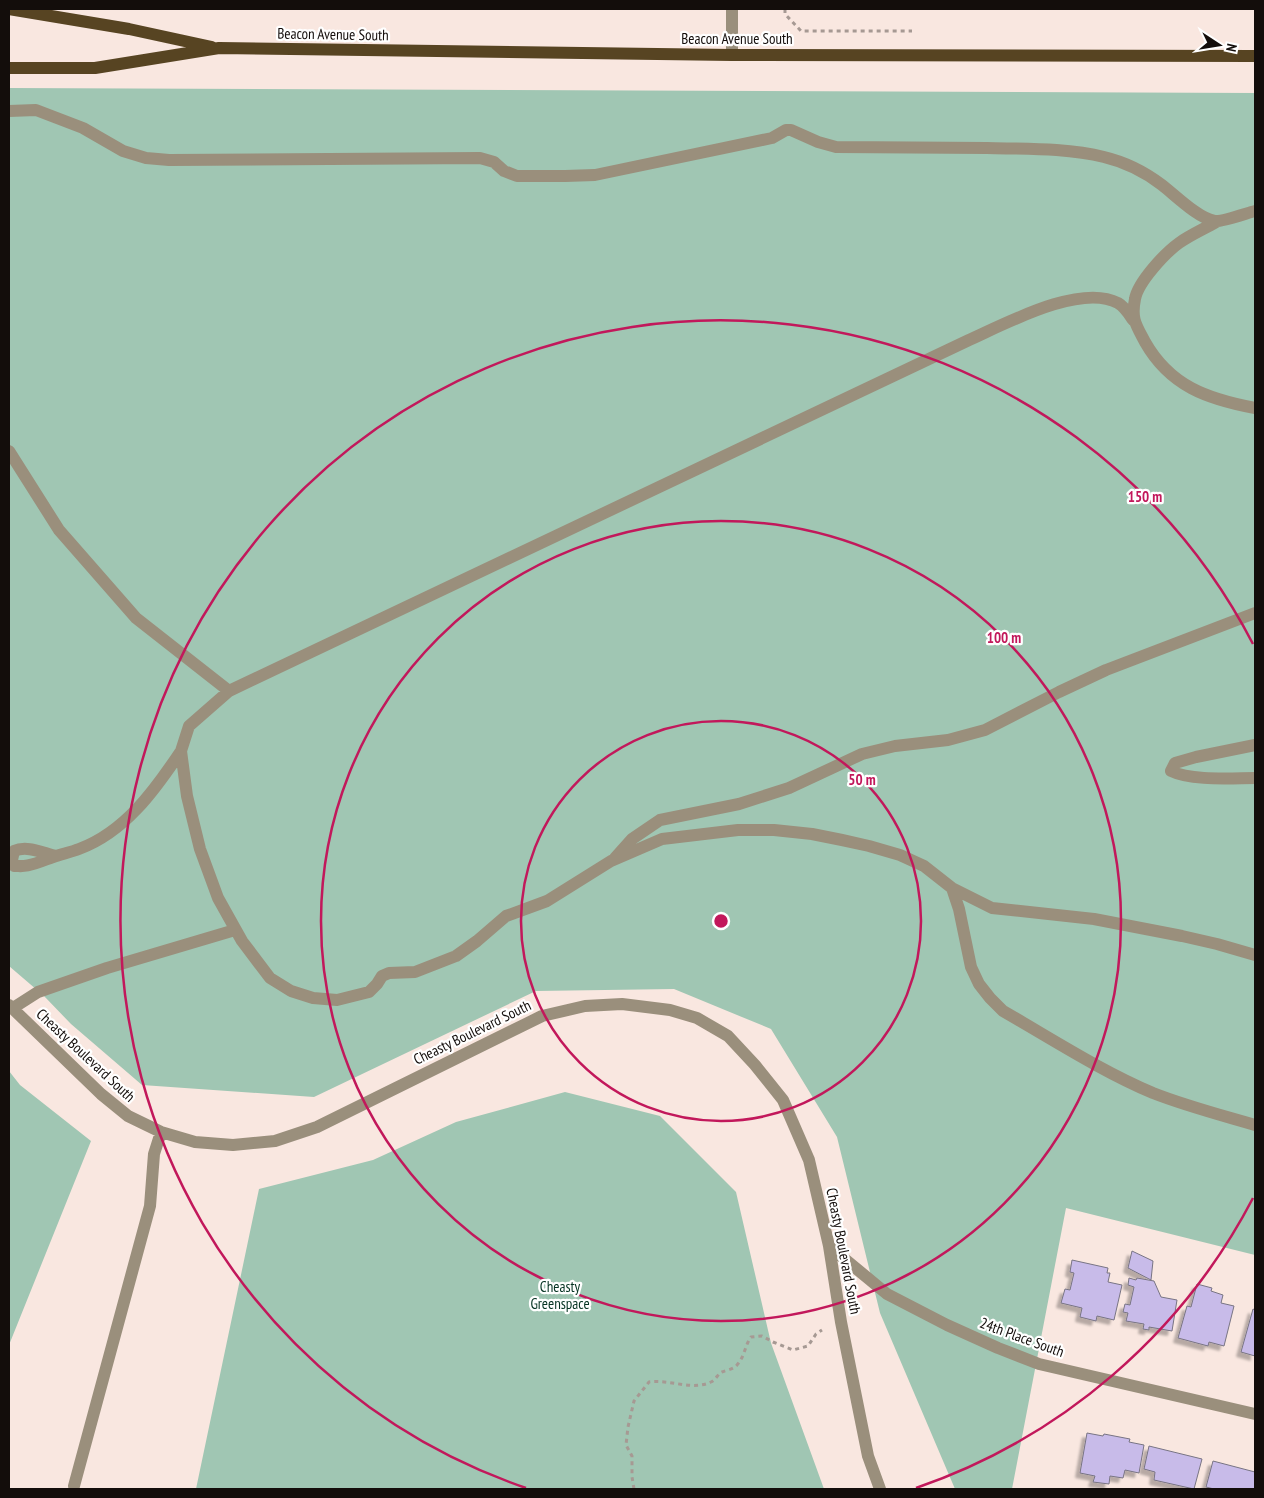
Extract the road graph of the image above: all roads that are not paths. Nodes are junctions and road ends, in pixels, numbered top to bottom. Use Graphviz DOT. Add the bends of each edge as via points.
graph roads {
  1 [pos="9,9"];
  2 [pos="732,9"];
  3 [pos="219,48"];
  4 [pos="732,55"];
  5 [pos="1255,56"];
  6 [pos="9,68"];
  7 [pos="9,111"];
  8 [pos="1255,211"];
  9 [pos="1216,222"];
  10 [pos="1133,320"];
  11 [pos="1255,408"];
  12 [pos="9,451"];
  13 [pos="1255,613"];
  14 [pos="229,691"];
  15 [pos="1255,745"];
  16 [pos="181,752"];
  17 [pos="1255,778"];
  18 [pos="56,856"];
  19 [pos="611,861"];
  20 [pos="12,865"];
  21 [pos="952,888"];
  22 [pos="235,930"];
  23 [pos="1255,955"];
  24 [pos="11,1007"];
  25 [pos="1255,1125"];
  26 [pos="161,1132"];
  27 [pos="829,1246"];
  28 [pos="1255,1414"];
  29 [pos="74,1486"];
  30 [pos="880,1489"];
  1 -- 3 [label="main road, Beacon Avenue South"];
  2 -- 4 [label="street"];
  3 -- 4 [label="main road, Beacon Avenue South"];
  3 -- 6 [label="main road, Beacon Avenue South" via="95,68"];
  4 -- 5 [label="main road, Beacon Avenue South"];
  7 -- 9 [label="street" via="36,110 83,128 123,151 146,158 480,158 494,162 517,176 596,175 772,138 786,130 836,146 1087,153 1147,174 1190,208"];
  8 -- 9 [label="street"];
  9 -- 10 [label="street" via="1179,243 1152,269 1135,298"];
  10 -- 11 [label="street" via="1159,363 1172,376 1206,395"];
  10 -- 14 [label="street" via="1118,303 1094,297 1058,303 1029,314"];
  12 -- 14 [label="street" via="59,530 136,618"];
  13 -- 19 [label="street" via="1106,670 985,730 948,740 895,746 862,754 789,788 740,804 660,820 632,839"];
  14 -- 16 [label="street" via="189,726"];
  15 -- 17 [label="street" via="1196,756 1175,763 1171,771 1179,775"];
  16 -- 18 [label="street" via="143,803 125,821 102,838"];
  16 -- 22 [label="street" via="187,796 200,849 218,898"];
  18 -- 20 [label="street" via="26,866"];
  18 -- 20 [label="street" via="20,848 14,851"];
  19 -- 21 [label="street" via="662,839 738,830 774,830 812,834 900,855 924,866"];
  19 -- 22 [label="street" via="547,901 506,916 456,956 416,972 389,973 382,976 369,992 337,1000 313,998 270,978"];
  21 -- 23 [label="street" via="992,908 1094,919 1182,936"];
  21 -- 25 [label="street" via="971,967 979,984 1003,1010 1112,1074 1185,1105"];
  22 -- 24 [label="street" via="107,968 38,992"];
  24 -- 26 [label="street, Cheasty Boulevard South" via="101,1094 128,1116"];
  26 -- 27 [label="street, Cheasty Boulevard South" via="195,1142 233,1145 274,1141 317,1127 542,1016 585,1006 613,1004 670,1010 697,1018 728,1036 783,1100 809,1160"];
  26 -- 29 [label="street" via="154,1154 150,1206"];
  27 -- 28 [label="street, 24th Place South" via="887,1294 998,1348 1039,1364"];
  27 -- 30 [label="street, Cheasty Boulevard South" via="868,1456"];
}
